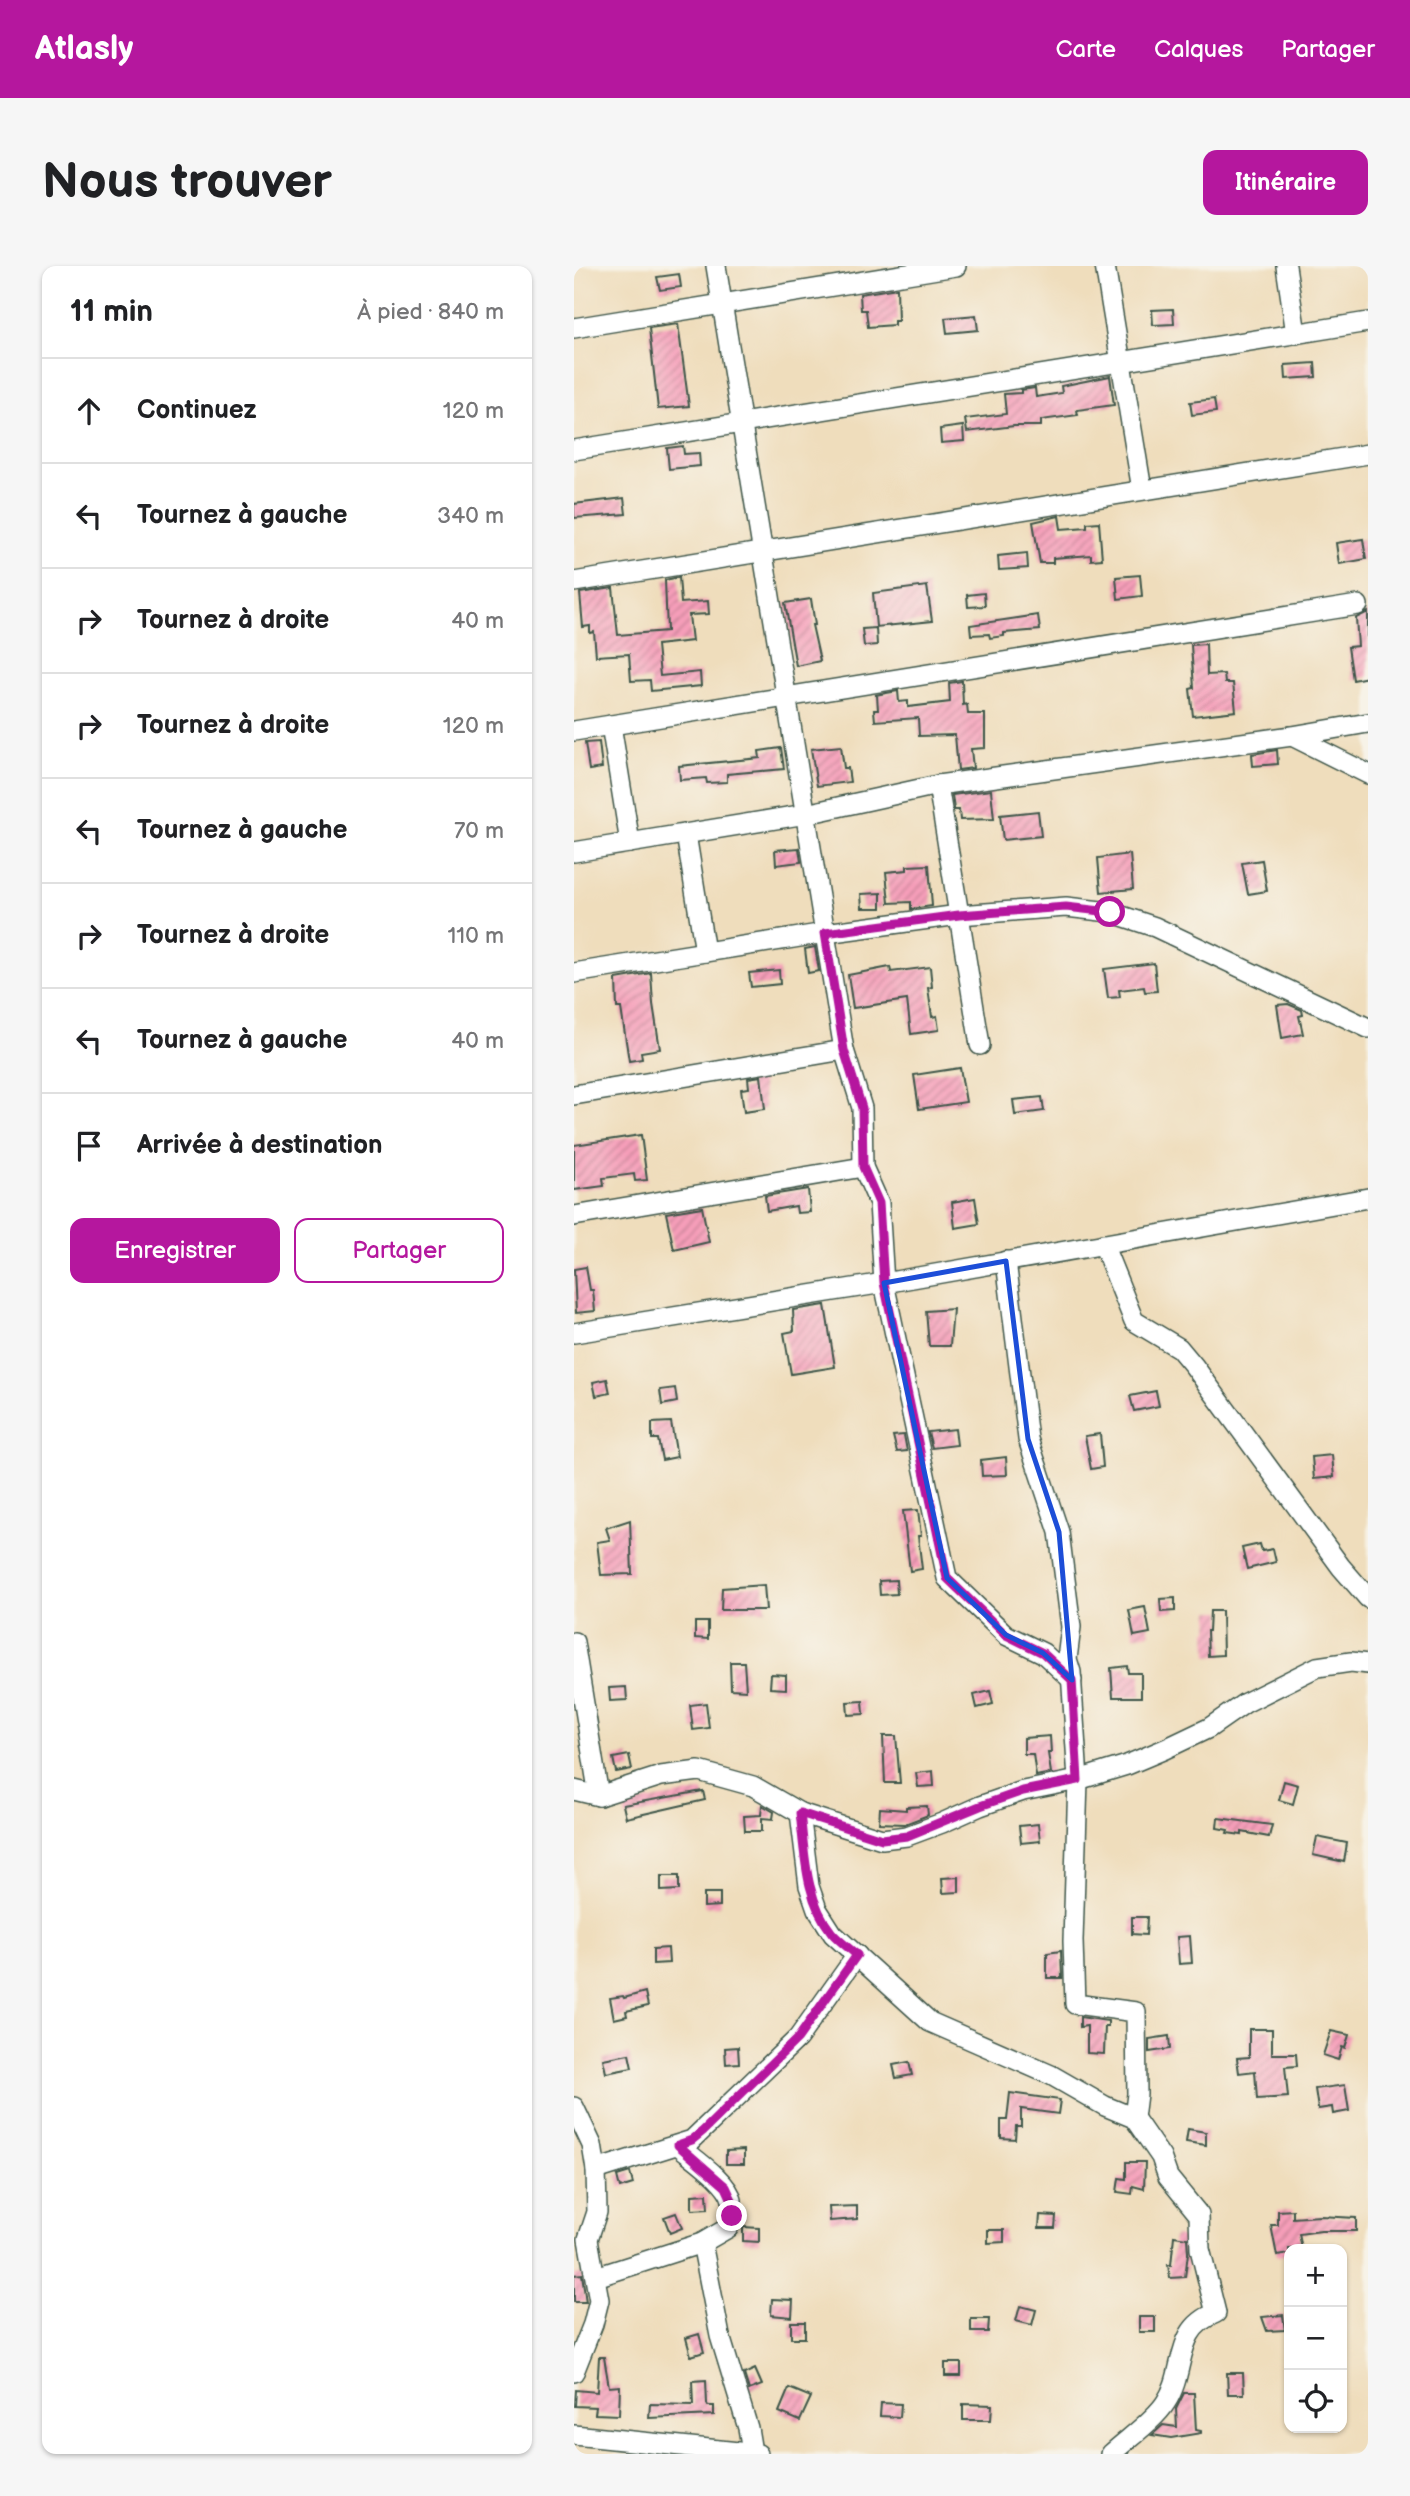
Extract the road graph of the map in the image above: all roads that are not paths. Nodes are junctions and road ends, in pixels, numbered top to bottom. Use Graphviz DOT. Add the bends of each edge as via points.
graph roads {
  1 [pos="716,266"];
  2 [pos="957,266"];
  3 [pos="1105,266"];
  4 [pos="1286,266"];
  5 [pos="722,304"];
  6 [pos="1368,322"];
  7 [pos="574,328"];
  8 [pos="1296,334"];
  9 [pos="1121,362"];
  10 [pos="742,423"];
  11 [pos="574,450"];
  12 [pos="1368,454"];
  13 [pos="1142,490"];
  14 [pos="763,551"];
  15 [pos="574,582"];
  16 [pos="1358,605"];
  17 [pos="787,697"];
  18 [pos="1368,723"];
  19 [pos="611,725"];
  20 [pos="574,731"];
  21 [pos="1292,736"];
  22 [pos="1368,774"];
  23 [pos="938,785"];
  24 [pos="806,814"];
  25 [pos="686,834"];
  26 [pos="630,843"];
  27 [pos="574,852"];
  28 [pos="959,915"];
  29 [pos="825,933"];
  30 [pos="705,952"];
  31 [pos="574,973"];
  32 [pos="1368,1028"];
  33 [pos="980,1045"];
  34 [pos="844,1050"];
  35 [pos="574,1095"];
  36 [pos="863,1167"];
  37 [pos="1368,1198"];
  38 [pos="574,1216"];
  39 [pos="1103,1244"];
  40 [pos="1006,1261"];
  41 [pos="884,1283"];
  42 [pos="574,1333"];
  43 [pos="1368,1598"];
  44 [pos="574,1642"];
  45 [pos="1368,1664"];
  46 [pos="1072,1680"];
  47 [pos="1078,1780"];
  48 [pos="574,1790"];
  49 [pos="599,1796"];
  50 [pos="800,1813"];
  51 [pos="857,1955"];
  52 [pos="574,2107"];
  53 [pos="1134,2118"];
  54 [pos="678,2145"];
  55 [pos="596,2170"];
  56 [pos="582,2230"];
  57 [pos="702,2243"];
  58 [pos="596,2277"];
  59 [pos="574,2372"];
  60 [pos="574,2435"];
  61 [pos="755,2453"];
  62 [pos="1111,2454"];
  1 -- 5 [label="street"];
  2 -- 5 [label="street"];
  3 -- 9 [label="street"];
  4 -- 8 [label="street"];
  5 -- 7 [label="street"];
  5 -- 10 [label="street"];
  6 -- 8 [label="street"];
  8 -- 9 [label="street"];
  9 -- 10 [label="street"];
  9 -- 13 [label="street"];
  10 -- 11 [label="street"];
  10 -- 14 [label="street"];
  12 -- 13 [label="street"];
  13 -- 14 [label="street"];
  14 -- 15 [label="street"];
  14 -- 17 [label="street"];
  16 -- 17 [label="street"];
  17 -- 19 [label="street"];
  17 -- 24 [label="street"];
  18 -- 21 [label="street"];
  19 -- 20 [label="street"];
  19 -- 26 [label="street"];
  21 -- 22 [label="street"];
  21 -- 23 [label="street"];
  23 -- 24 [label="street"];
  23 -- 28 [label="street"];
  24 -- 25 [label="street"];
  24 -- 29 [label="street"];
  25 -- 26 [label="street"];
  25 -- 30 [label="street"];
  26 -- 27 [label="street"];
  28 -- 29 [label="street"];
  28 -- 32 [label="street" via="1066,907 1110,912 1155,927"];
  28 -- 33 [label="street"];
  29 -- 30 [label="street"];
  29 -- 34 [label="street"];
  30 -- 31 [label="street"];
  34 -- 35 [label="street"];
  34 -- 36 [label="street" via="862,1108"];
  36 -- 38 [label="street"];
  36 -- 41 [label="street" via="879,1203"];
  37 -- 39 [label="street"];
  39 -- 40 [label="street"];
  39 -- 43 [label="street" via="1134,1321 1179,1348"];
  40 -- 41 [label="street"];
  40 -- 46 [label="street" via="1028,1439 1059,1532 1071,1627 1067,1659"];
  41 -- 42 [label="street"];
  41 -- 46 [label="street" via="947,1578 1006,1635 1043,1653"];
  44 -- 49 [label="street"];
  45 -- 47 [label="street" via="1317,1667 1165,1749"];
  46 -- 47 [label="street"];
  47 -- 50 [label="street" via="1023,1791 907,1836 882,1839"];
  47 -- 53 [label="street" via="1075,2004 1136,2012 1138,2094"];
  48 -- 49 [label="street"];
  49 -- 50 [label="street" via="661,1776 699,1771 753,1786"];
  50 -- 51 [label="street" via="809,1886 817,1909 833,1934"];
  51 -- 53 [label="street" via="930,2022 1051,2075"];
  51 -- 54 [label="street" via="798,2038 703,2131"];
  52 -- 55 [label="street" via="592,2145"];
  53 -- 62 [label="street" via="1161,2157 1168,2177 1199,2215 1200,2249 1216,2313 1200,2319 1187,2337 1166,2404"];
  54 -- 55 [label="street"];
  54 -- 57 [label="street" via="726,2187 732,2200 728,2228"];
  55 -- 56 [label="street" via="597,2212"];
  56 -- 58 [label="street"];
  57 -- 58 [label="street"];
  57 -- 61 [label="street" via="720,2336"];
  58 -- 59 [label="street" via="599,2300"];
  60 -- 61 [label="street"];
}
